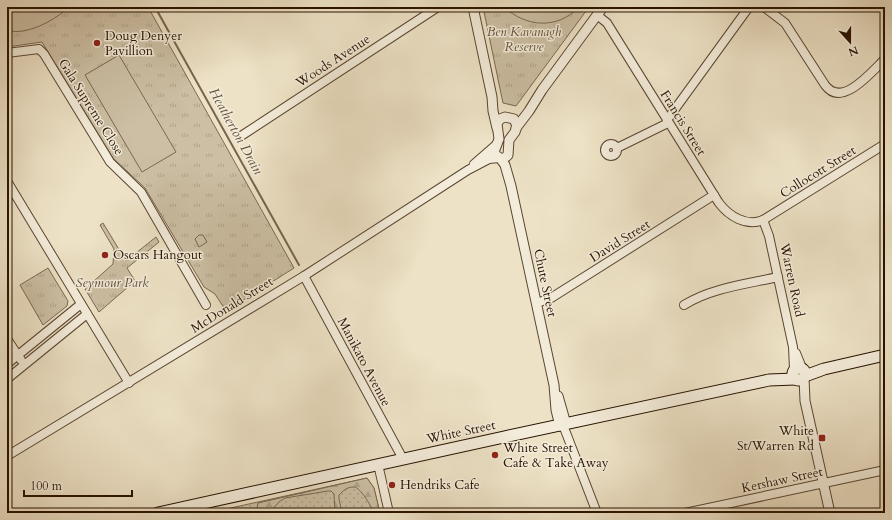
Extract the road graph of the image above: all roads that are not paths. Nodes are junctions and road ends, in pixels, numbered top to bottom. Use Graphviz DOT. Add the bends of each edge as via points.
graph roads {
  1 [pos="438,7"];
  2 [pos="473,7"];
  3 [pos="603,7"];
  4 [pos="749,7"];
  5 [pos="764,7"];
  6 [pos="596,15"];
  7 [pos="7,53"];
  8 [pos="885,59"];
  9 [pos="542,90"];
  10 [pos="492,97"];
  11 [pos="508,117"];
  12 [pos="667,121"];
  13 [pos="497,128"];
  14 [pos="516,128"];
  15 [pos="241,136"];
  16 [pos="497,144"];
  17 [pos="885,144"];
  18 [pos="617,148"];
  19 [pos="508,149"];
  20 [pos="499,158"];
  21 [pos="468,170"];
  22 [pos="7,181"];
  23 [pos="511,186"];
  24 [pos="10,190"];
  25 [pos="714,196"];
  26 [pos="763,220"];
  27 [pos="304,276"];
  28 [pos="778,277"];
  29 [pos="537,303"];
  30 [pos="81,304"];
  31 [pos="206,304"];
  32 [pos="684,305"];
  33 [pos="87,314"];
  34 [pos="7,339"];
  35 [pos="885,355"];
  36 [pos="17,356"];
  37 [pos="7,364"];
  38 [pos="24,365"];
  39 [pos="799,374"];
  40 [pos="7,379"];
  41 [pos="129,383"];
  42 [pos="563,425"];
  43 [pos="7,456"];
  44 [pos="403,459"];
  45 [pos="378,464"];
  46 [pos="885,470"];
  47 [pos="824,483"];
  48 [pos="158,513"];
  49 [pos="389,513"];
  50 [pos="597,513"];
  51 [pos="685,513"];
  52 [pos="830,513"];
  1 -- 15 [label="street, Woods Avenue"];
  2 -- 10 [label="street"];
  3 -- 6 [label="street"];
  4 -- 12 [label="street"];
  5 -- 8 [label="street" via="785,23 832,92 842,93 853,89"];
  6 -- 9 [label="street"];
  6 -- 12 [label="street, Francis Street" via="607,23"];
  7 -- 31 [label="street, Gala Supreme Close" via="39,49 44,54 110,162 141,192"];
  9 -- 11 [label="street" via="518,114"];
  9 -- 14 [label="street"];
  10 -- 11 [label="street" via="499,109"];
  10 -- 13 [label="street"];
  11 -- 13 [label="street" via="498,121"];
  11 -- 14 [label="street" via="515,121"];
  12 -- 18 [label="street"];
  12 -- 25 [label="street, Francis Street"];
  13 -- 16 [label="street"];
  14 -- 19 [label="street" via="509,140"];
  16 -- 20 [label="street, Chute Street" via="494,152"];
  16 -- 21 [label="street, McDonald Street"];
  17 -- 26 [label="street, Collocott Street"];
  19 -- 20 [label="street" via="507,157"];
  19 -- 23 [label="street, Chute Street"];
  20 -- 21 [label="street, McDonald Street" via="490,159"];
  20 -- 23 [label="street, Chute Street" via="505,165"];
  21 -- 27 [label="street, McDonald Street"];
  22 -- 24 [label="street"];
  23 -- 29 [label="street, Chute Street"];
  24 -- 30 [label="street"];
  25 -- 26 [label="street, Francis Street" via="724,209 740,219 754,222"];
  25 -- 29 [label="street, David Street" via="551,298"];
  26 -- 28 [label="street, Warren Road"];
  27 -- 41 [label="street, McDonald Street"];
  27 -- 44 [label="street, Manikato Avenue"];
  28 -- 32 [label="street" via="698,297"];
  28 -- 39 [label="street, Warren Road"];
  29 -- 42 [label="street, Chute Street" via="554,385 556,410"];
  30 -- 33 [label="street"];
  30 -- 36 [label="street"];
  33 -- 38 [label="street"];
  33 -- 41 [label="street"];
  34 -- 36 [label="street"];
  35 -- 39 [label="main road, White Street"];
  36 -- 37 [label="street"];
  36 -- 38 [label="street"];
  38 -- 40 [label="street"];
  39 -- 42 [label="main road, White Street"];
  39 -- 47 [label="street, Warren Road"];
  41 -- 43 [label="street, McDonald Street"];
  42 -- 44 [label="main road, White Street"];
  42 -- 50 [label="street, Chute Street"];
  44 -- 45 [label="main road, White Street"];
  45 -- 48 [label="main road, White Street"];
  45 -- 49 [label="street"];
  46 -- 47 [label="street, Kershaw Street"];
  47 -- 51 [label="street, Kershaw Street"];
  47 -- 52 [label="street, Warren Road"];
}
